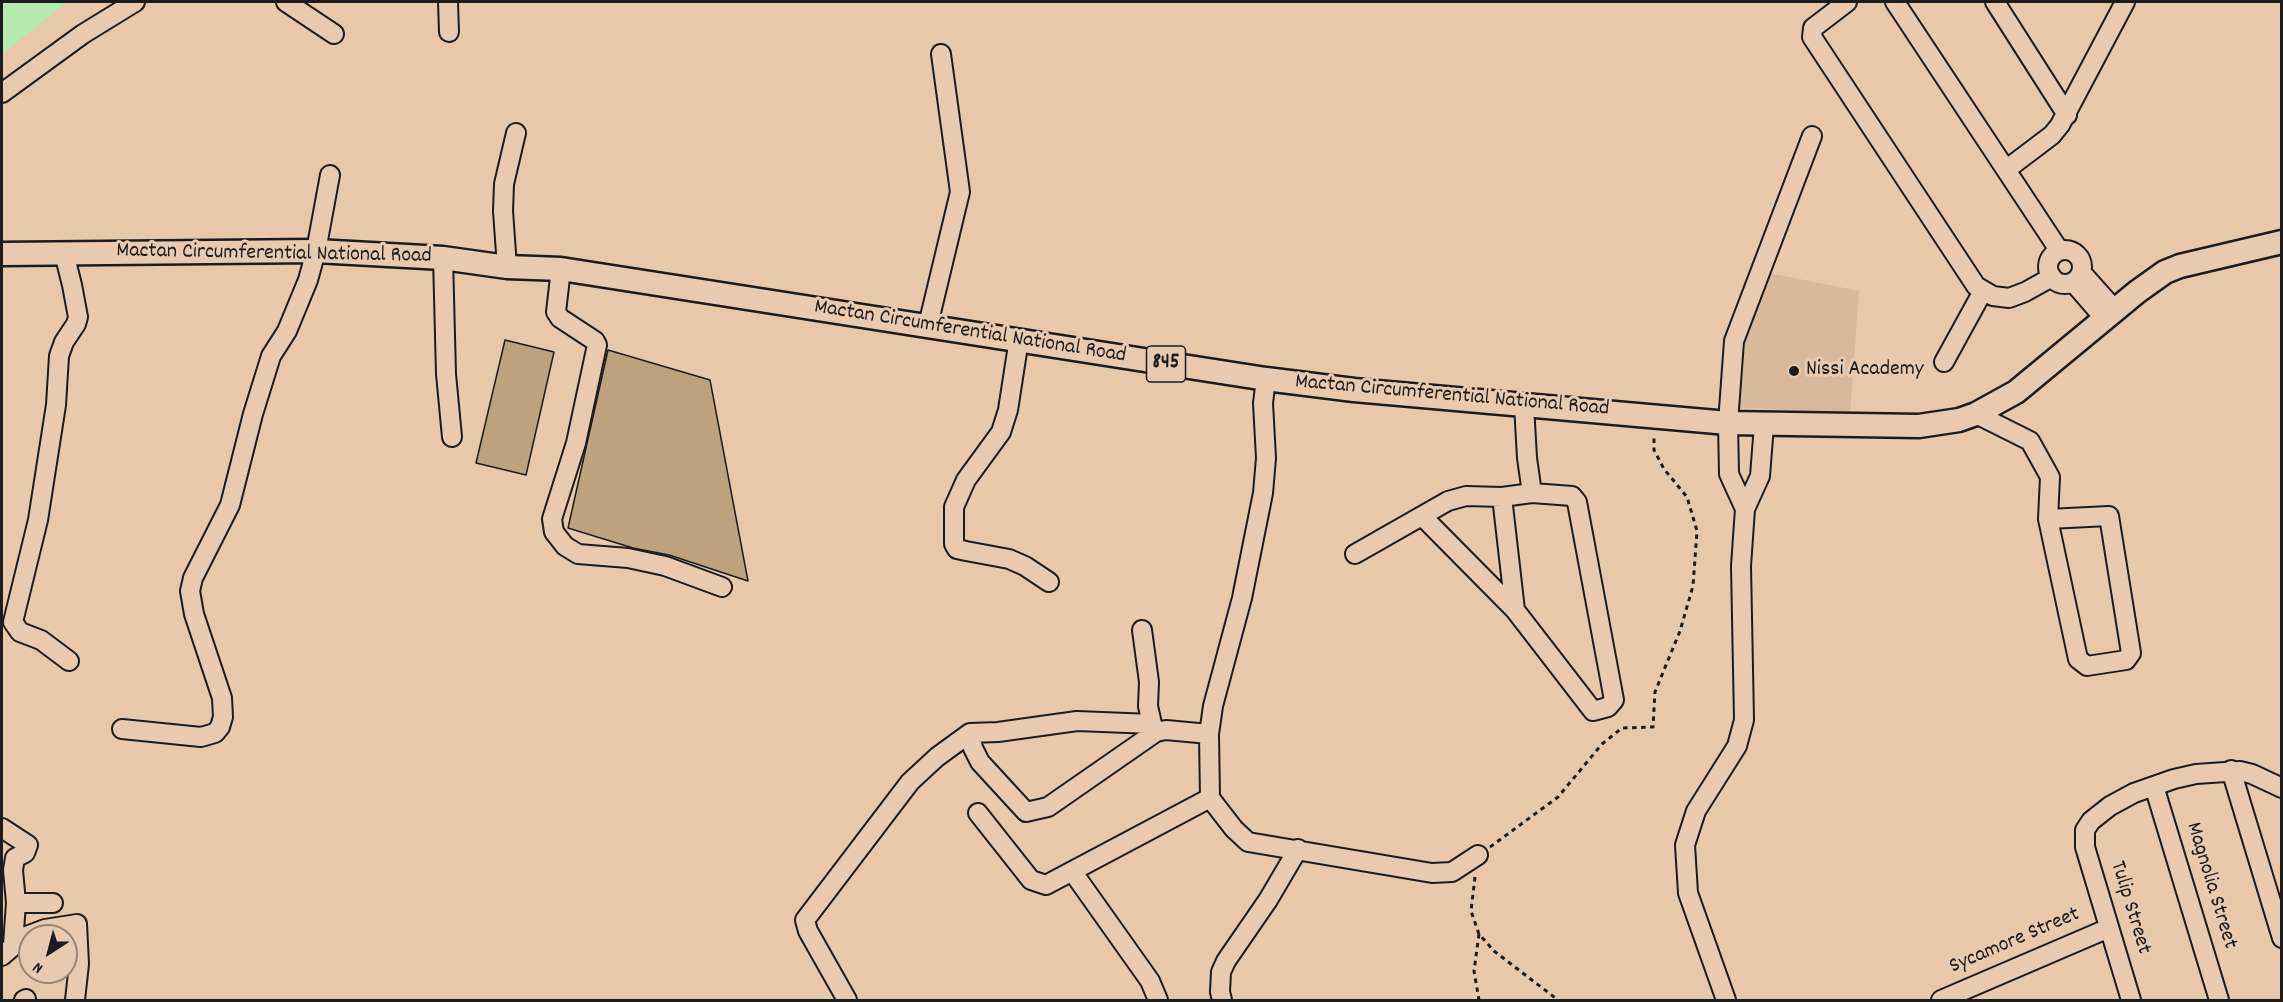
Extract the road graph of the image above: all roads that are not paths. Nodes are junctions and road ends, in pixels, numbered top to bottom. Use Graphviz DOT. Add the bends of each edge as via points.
graph roads {
  1 [pos="135,2"];
  2 [pos="286,2"];
  3 [pos="448,2"];
  4 [pos="1847,2"];
  5 [pos="1895,2"];
  6 [pos="1995,2"];
  7 [pos="2125,2"];
  8 [pos="449,32"];
  9 [pos="334,33"];
  10 [pos="941,54"];
  11 [pos="2,93"];
  12 [pos="2067,115"];
  13 [pos="516,133"];
  14 [pos="1812,136"];
  15 [pos="2007,169"];
  16 [pos="330,175"];
  17 [pos="2282,242"];
  18 [pos="2059,250"];
  19 [pos="316,251"];
  20 [pos="2,254"];
  21 [pos="64,254"];
  22 [pos="443,258"];
  23 [pos="507,267"];
  24 [pos="561,269"];
  25 [pos="2052,277"];
  26 [pos="2077,277"];
  27 [pos="1983,291"];
  28 [pos="2110,315"];
  29 [pos="928,325"];
  30 [pos="1019,339"];
  31 [pos="1944,362"];
  32 [pos="1266,379"];
  33 [pos="1524,405"];
  34 [pos="1976,414"];
  35 [pos="1728,423"];
  36 [pos="1764,425"];
  37 [pos="452,437"];
  38 [pos="1532,493"];
  39 [pos="1502,497"];
  40 [pos="1746,509"];
  41 [pos="1423,517"];
  42 [pos="2048,519"];
  43 [pos="1355,554"];
  44 [pos="1049,582"];
  45 [pos="722,587"];
  46 [pos="1515,610"];
  47 [pos="1142,630"];
  48 [pos="69,660"];
  49 [pos="1154,728"];
  50 [pos="122,729"];
  51 [pos="970,733"];
  52 [pos="1209,734"];
  53 [pos="2231,770"];
  54 [pos="2154,786"];
  55 [pos="2282,788"];
  56 [pos="1210,798"];
  57 [pos="978,813"];
  58 [pos="2,828"];
  59 [pos="1298,849"];
  60 [pos="1478,855"];
  61 [pos="1072,871"];
  62 [pos="16,903"];
  63 [pos="53,903"];
  64 [pos="2109,928"];
  65 [pos="2282,938"];
  66 [pos="7,951"];
  67 [pos="840,998"];
  68 [pos="75,1000"];
  69 [pos="1158,1000"];
  70 [pos="1222,1000"];
  71 [pos="1726,1000"];
  72 [pos="1941,1000"];
  73 [pos="2131,1000"];
  74 [pos="2219,1000"];
  1 -- 11 [label="street"];
  2 -- 9 [label="street"];
  3 -- 8 [label="street"];
  4 -- 27 [label="street" via="1813,28 1812,37 1976,286"];
  5 -- 15 [label="street"];
  6 -- 12 [label="street"];
  7 -- 12 [label="street"];
  10 -- 29 [label="street" via="960,192"];
  12 -- 15 [label="street" via="2052,135"];
  13 -- 23 [label="street" via="504,184"];
  14 -- 35 [label="street" via="1734,341"];
  15 -- 18 [label="street"];
  16 -- 19 [label="street"];
  17 -- 28 [label="main road, Mactan Circumferential National Road / 845" via="2165,272"];
  18 -- 25 [label="street" via="2048,263"];
  18 -- 26 [label="street" via="2077,255 2082,264"];
  19 -- 21 [label="main road, Mactan Circumferential National Road / 845"];
  19 -- 22 [label="main road, Mactan Circumferential National Road / 845"];
  19 -- 50 [label="street" via="287,331 271,356 230,505 190,591 222,698 220,726 215,733 201,737"];
  20 -- 21 [label="main road, Mactan Circumferential National Road / 845"];
  21 -- 48 [label="street" via="78,317 59,356 56,405 38,520 13,622 20,632 41,640"];
  22 -- 23 [label="main road, Mactan Circumferential National Road / 845"];
  22 -- 37 [label="street"];
  23 -- 24 [label="main road, Mactan Circumferential National Road / 845"];
  24 -- 29 [label="main road, Mactan Circumferential National Road / 845"];
  24 -- 45 [label="street" via="556,312 597,346 576,443 552,519 554,532 578,554 665,566"];
  25 -- 26 [label="street" via="2060,283"];
  25 -- 27 [label="street" via="2013,297 2003,299"];
  26 -- 28 [label="street"];
  27 -- 31 [label="street"];
  28 -- 34 [label="main road, Mactan Circumferential National Road / 845" via="2033,380"];
  29 -- 30 [label="main road, Mactan Circumferential National Road / 845"];
  30 -- 32 [label="main road, Mactan Circumferential National Road / 845"];
  30 -- 44 [label="street" via="1001,432 966,480 954,507 954,544 957,549 1009,559"];
  32 -- 33 [label="main road, Mactan Circumferential National Road / 845"];
  32 -- 52 [label="street" via="1263,493"];
  33 -- 35 [label="main road, Mactan Circumferential National Road / 845"];
  33 -- 38 [label="street"];
  34 -- 36 [label="main road, Mactan Circumferential National Road / 845" via="1919,426"];
  34 -- 42 [label="street" via="2030,441 2050,477"];
  35 -- 36 [label="main road, Mactan Circumferential National Road / 845"];
  35 -- 40 [label="street" via="1729,474"];
  36 -- 40 [label="street" via="1760,476"];
  38 -- 39 [label="street"];
  38 -- 46 [label="street" via="1572,496 1577,502 1614,700 1608,707 1593,711"];
  39 -- 41 [label="street" via="1466,496 1448,501"];
  39 -- 46 [label="street"];
  40 -- 71 [label="street" via="1740,610 1744,720 1737,746 1696,811 1685,845 1689,893"];
  41 -- 43 [label="street"];
  41 -- 46 [label="street"];
  42 -- 42 [label="street" via="2078,659 2087,666 2126,660 2131,652 2109,516"];
  47 -- 49 [label="street" via="1148,706"];
  49 -- 51 [label="street" via="1077,721"];
  49 -- 51 [label="street" via="1048,807 1026,812 980,762"];
  49 -- 52 [label="street"];
  51 -- 67 [label="street" via="910,782 805,920"];
  52 -- 56 [label="street"];
  53 -- 54 [label="street" via="2196,774"];
  53 -- 55 [label="street" via="2252,774"];
  53 -- 65 [label="street"];
  54 -- 64 [label="street, Tulip Street" via="2110,806 2085,830 2085,847"];
  54 -- 74 [label="street, Magnolia Street"];
  56 -- 59 [label="street" via="1248,842"];
  56 -- 61 [label="street"];
  57 -- 61 [label="street" via="1031,880 1046,885"];
  58 -- 62 [label="street" via="28,845 25,853 15,858"];
  59 -- 60 [label="street" via="1432,873 1452,872"];
  59 -- 70 [label="street" via="1226,961 1221,972"];
  61 -- 69 [label="street" via="1150,981"];
  62 -- 63 [label="street"];
  62 -- 66 [label="street"];
  64 -- 72 [label="street, Sycamore Street"];
  64 -- 73 [label="street, Tulip Street"];
  66 -- 68 [label="street" via="24,937 77,924 79,964"];
}
